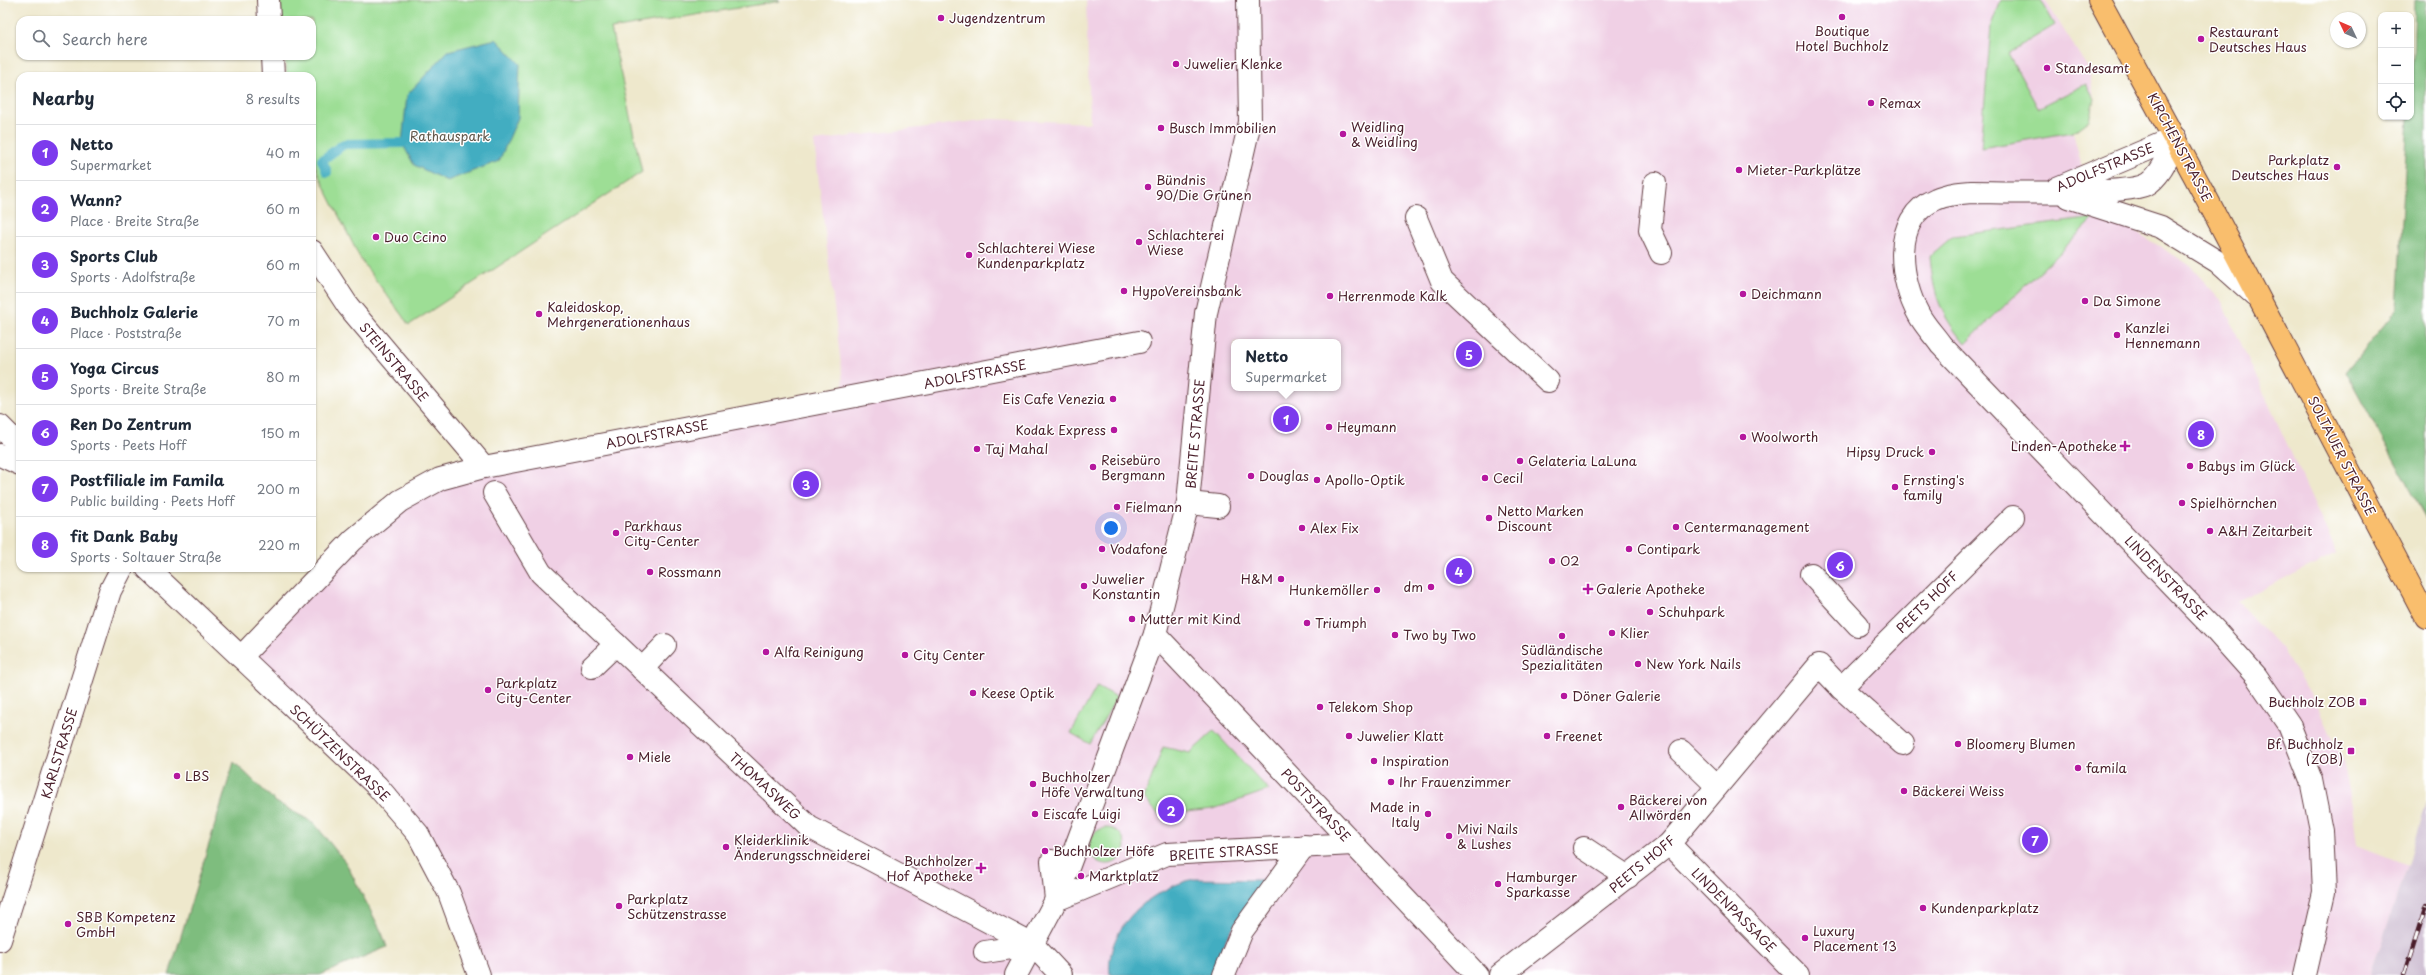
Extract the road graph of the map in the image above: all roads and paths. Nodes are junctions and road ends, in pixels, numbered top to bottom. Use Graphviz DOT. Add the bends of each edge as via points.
graph roads {
  1 [pos="268,0"];
  2 [pos="1248,0"];
  3 [pos="2099,0"];
  4 [pos="269,16"];
  5 [pos="272,60"];
  6 [pos="273,72"];
  7 [pos="2175,138"];
  8 [pos="1655,183"];
  9 [pos="2048,191"];
  10 [pos="1416,218"];
  11 [pos="1908,230"];
  12 [pos="1662,253"];
  13 [pos="316,257"];
  14 [pos="2256,296"];
  15 [pos="1139,342"];
  16 [pos="1548,381"];
  17 [pos="0,426"];
  18 [pos="16,442"];
  19 [pos="0,455"];
  20 [pos="16,462"];
  21 [pos="484,467"];
  22 [pos="494,493"];
  23 [pos="1188,503"];
  24 [pos="1218,506"];
  25 [pos="2013,517"];
  26 [pos="120,572"];
  27 [pos="151,572"];
  28 [pos="1811,574"];
  29 [pos="2426,617"];
  30 [pos="1858,625"];
  31 [pos="1155,634"];
  32 [pos="616,644"];
  33 [pos="665,645"];
  34 [pos="240,657"];
  35 [pos="592,668"];
  36 [pos="642,668"];
  37 [pos="1841,688"];
  38 [pos="1903,744"];
  39 [pos="1681,751"];
  40 [pos="1717,786"];
  41 [pos="1353,844"];
  42 [pos="1670,844"];
  43 [pos="1304,846"];
  44 [pos="1584,848"];
  45 [pos="1052,861"];
  46 [pos="1628,877"];
  47 [pos="1056,900"];
  48 [pos="0,940"];
  49 [pos="1033,946"];
  50 [pos="985,952"];
  51 [pos="479,975"];
  52 [pos="1016,975"];
  53 [pos="1061,975"];
  54 [pos="1224,975"];
  55 [pos="1477,975"];
  56 [pos="1500,975"];
  57 [pos="1798,975"];
  58 [pos="2305,975"];
  1 -- 4 [label="street"];
  2 -- 23 [label="street, BREITE STRASSE" via="1250,122 1206,313"];
  3 -- 7 [label="main road, KIRCHENSTRASSE"];
  5 -- 6 [label="street"];
  7 -- 9 [label="street, ADOLFSTRASSE"];
  7 -- 9 [label="street, ADOLFSTRASSE" via="2164,166 2142,187 2122,190"];
  7 -- 14 [label="main road, KIRCHENSTRASSE"];
  8 -- 12 [label="street" via="1650,230"];
  9 -- 11 [label="street, ADOLFSTRASSE" via="1957,193 1928,204 1912,219"];
  9 -- 14 [label="street, ADOLFSTRASSE" via="2161,227 2218,262"];
  10 -- 16 [label="street" via="1442,281"];
  11 -- 58 [label="street, LINDENSTRASSE" via="1903,247 1903,269 1913,301 1941,345 2215,630 2256,676 2289,724 2311,780 2321,830 2324,892"];
  13 -- 21 [label="street, STEINSTRASSE" via="348,306"];
  14 -- 29 [label="main road, SOLTAUER STRASSE" via="2318,408"];
  15 -- 21 [label="street, ADOLFSTRASSE"];
  17 -- 18 [label="street"];
  19 -- 20 [label="street"];
  21 -- 34 [label="street, ADOLFSTRASSE" via="440,479 400,501 353,540"];
  22 -- 32 [label="street, THOMASWEG" via="541,573"];
  23 -- 24 [label="street"];
  23 -- 31 [label="street, BREITE STRASSE"];
  25 -- 37 [label="street, PEETS HOFF"];
  26 -- 48 [label="street, KARLSTRASSE" via="110,591"];
  27 -- 34 [label="street, SCHÜTZENSTRASSE"];
  28 -- 30 [label="street"];
  31 -- 41 [label="street, POSTSTRASSE"];
  31 -- 47 [label="street, BREITE STRASSE"];
  32 -- 35 [label="street"];
  32 -- 36 [label="street, THOMASWEG"];
  33 -- 36 [label="street"];
  34 -- 51 [label="street, SCHÜTZENSTRASSE" via="377,786 418,834 450,893"];
  36 -- 49 [label="street, THOMASWEG" via="809,827"];
  37 -- 38 [label="street, PEETS HOFF"];
  37 -- 40 [label="street, PEETS HOFF" via="1819,665"];
  39 -- 40 [label="street"];
  40 -- 42 [label="street, PEETS HOFF"];
  41 -- 43 [label="street, BREITE STRASSE"];
  41 -- 55 [label="street, POSTSTRASSE"];
  42 -- 46 [label="street, PEETS HOFF"];
  42 -- 57 [label="street, LINDENPASSAGE"];
  43 -- 47 [label="street, BREITE STRASSE" via="1167,854"];
  43 -- 54 [label="street" via="1242,930"];
  44 -- 46 [label="street"];
  45 -- 47 [label="street"];
  46 -- 56 [label="street, PEETS HOFF"];
  47 -- 49 [label="street, BREITE STRASSE"];
  49 -- 50 [label="street"];
  49 -- 52 [label="street, BREITE STRASSE"];
  49 -- 53 [label="street"];
}
